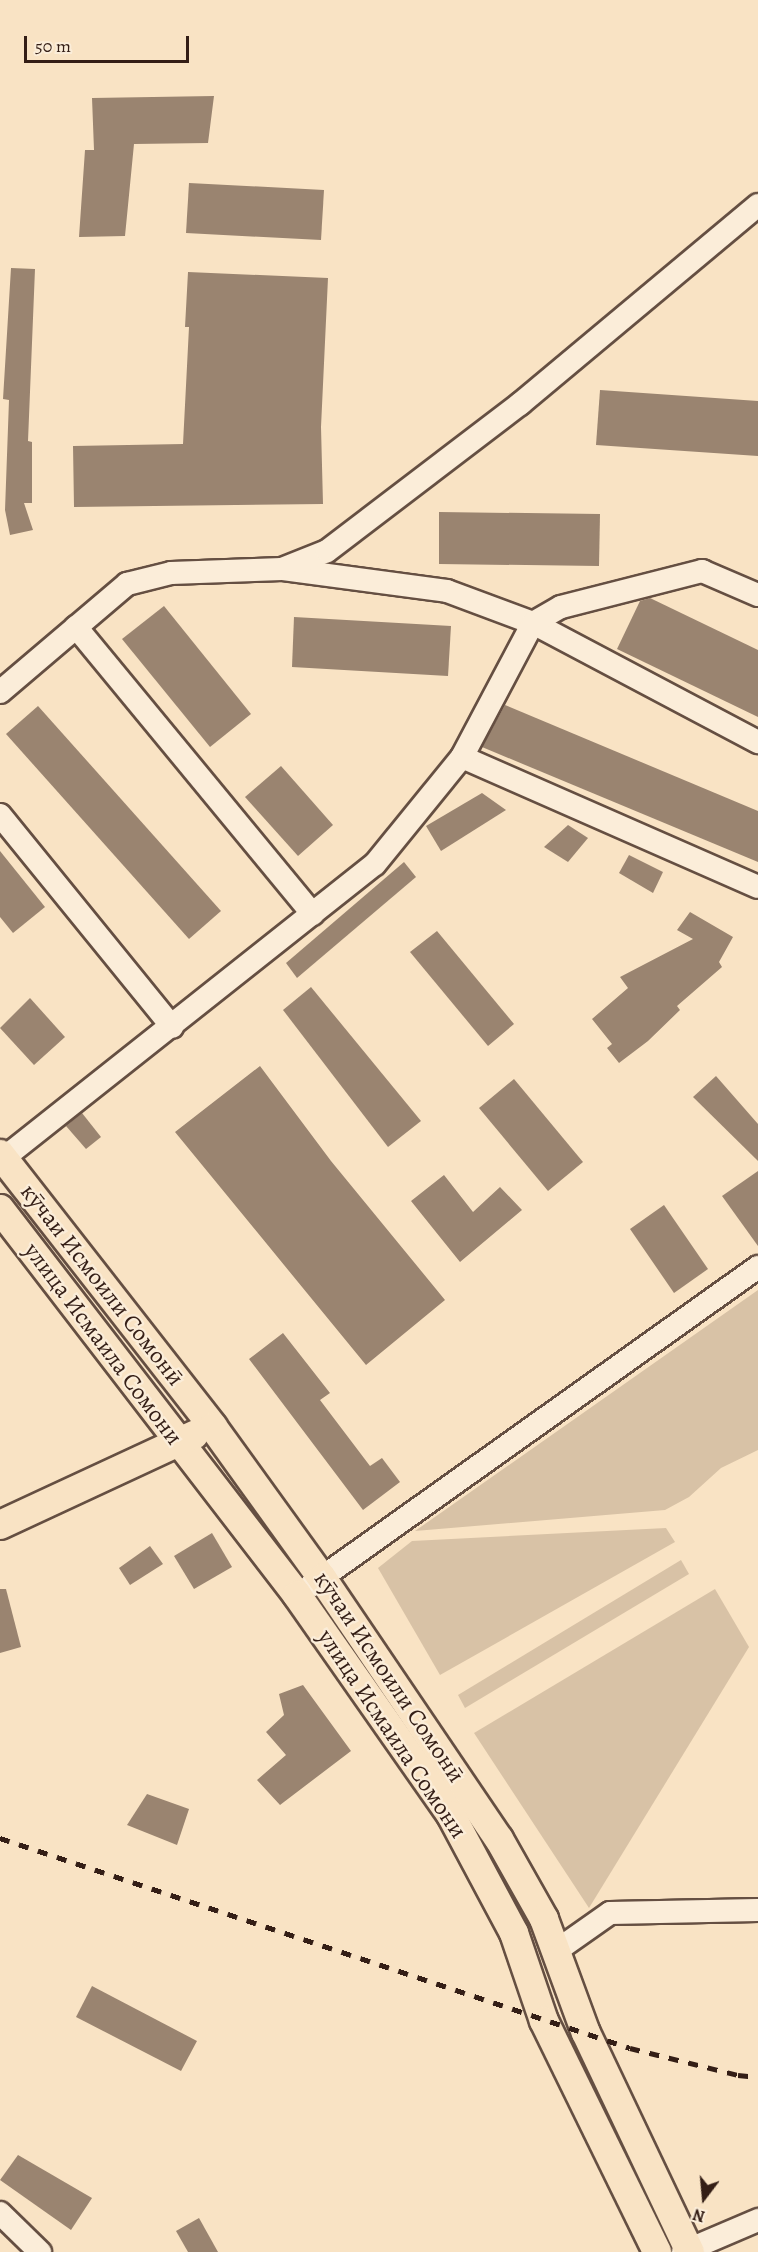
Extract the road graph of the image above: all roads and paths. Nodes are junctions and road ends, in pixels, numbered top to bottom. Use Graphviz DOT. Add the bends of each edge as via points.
graph roads {
  1 [pos="758,205"];
  2 [pos="282,569"];
  3 [pos="758,596"];
  4 [pos="533,623"];
  5 [pos="76,627"];
  6 [pos="0,692"];
  7 [pos="758,742"];
  8 [pos="462,757"];
  9 [pos="0,815"];
  10 [pos="758,886"];
  11 [pos="313,914"];
  12 [pos="172,1027"];
  13 [pos="1,1158"];
  14 [pos="0,1209"];
  15 [pos="758,1267"];
  16 [pos="213,1427"];
  17 [pos="177,1443"];
  18 [pos="0,1525"];
  19 [pos="322,1578"];
  20 [pos="297,1595"];
  21 [pos="758,1910"];
  22 [pos="556,1951"];
  23 [pos="758,2220"];
  24 [pos="4,2224"];
  25 [pos="687,2251"];
  26 [pos="40,2252"];
  27 [pos="657,2252"];
  1 -- 2 [label="street" via="520,404 327,550"];
  2 -- 4 [label="street" via="447,591"];
  2 -- 5 [label="street" via="171,573 127,584"];
  3 -- 4 [label="street" via="702,571 561,607"];
  4 -- 7 [label="street"];
  4 -- 8 [label="street"];
  5 -- 6 [label="street"];
  5 -- 11 [label="street"];
  8 -- 10 [label="street"];
  8 -- 11 [label="street" via="375,864"];
  9 -- 12 [label="street"];
  11 -- 12 [label="street"];
  12 -- 13 [label="street"];
  13 -- 16 [label="main road, кӯчаи Исмоили Сомонӣ"];
  14 -- 17 [label="main road, улица Исмаила Сомони"];
  15 -- 19 [label="street"];
  16 -- 17 [label="main road"];
  16 -- 19 [label="main road, кӯчаи Исмоили Сомонӣ"];
  17 -- 18 [label="main road"];
  17 -- 20 [label="main road, улица Исмаила Сомони"];
  19 -- 20 [label="street"];
  19 -- 22 [label="main road, кӯчаи Исмоили Сомонӣ" via="499,1839 544,1919"];
  20 -- 27 [label="main road, улица Исмаила Сомони" via="451,1815 514,1933 544,2021"];
  21 -- 22 [label="street" via="610,1913"];
  22 -- 25 [label="main road, кӯчаи Исмоили Сомонӣ" via="586,2033"];
  23 -- 25 [label="street"];
  24 -- 26 [label="street"];
}
